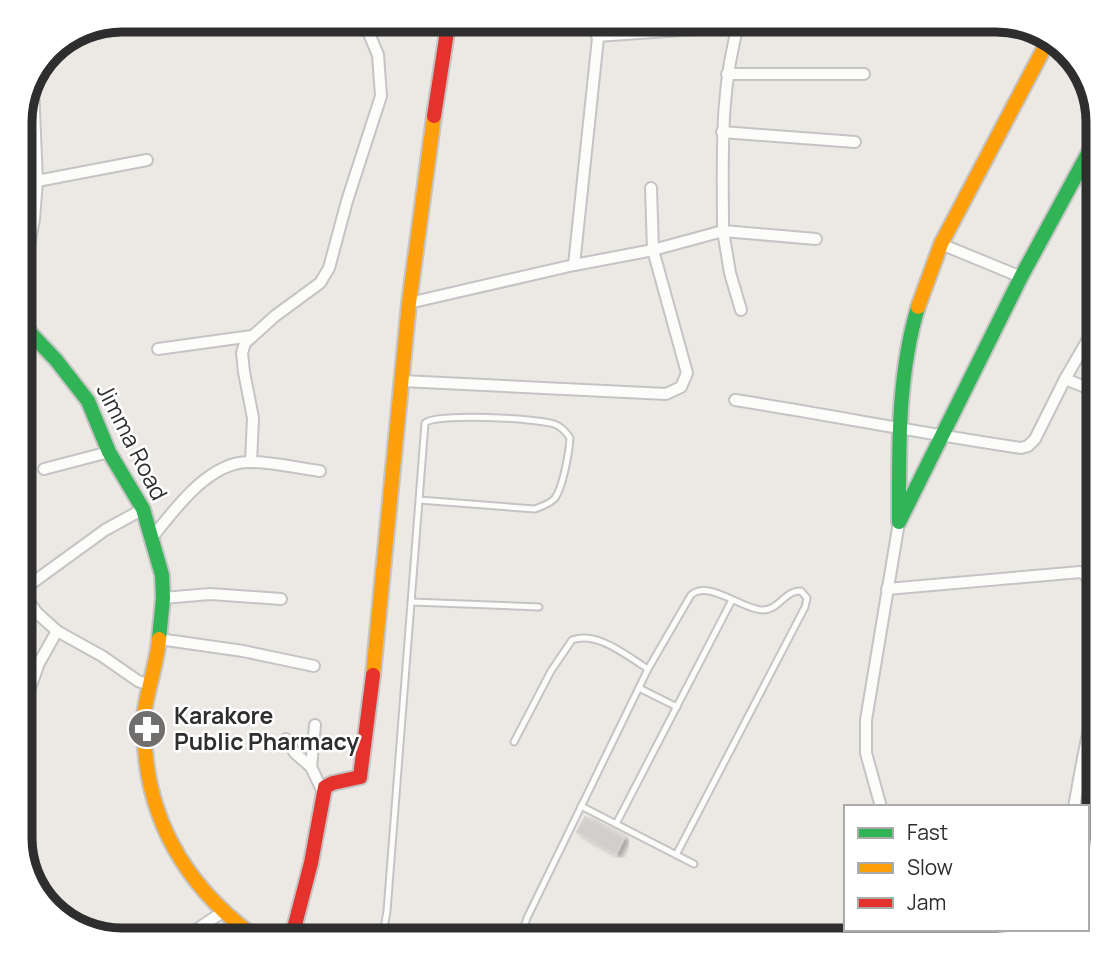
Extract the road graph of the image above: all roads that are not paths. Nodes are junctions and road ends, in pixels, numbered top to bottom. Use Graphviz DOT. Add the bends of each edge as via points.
graph roads {
  1 [pos="368,32"];
  2 [pos="447,32"];
  3 [pos="598,32"];
  4 [pos="641,32"];
  5 [pos="737,32"];
  6 [pos="597,36"];
  7 [pos="1046,48"];
  8 [pos="727,74"];
  9 [pos="864,74"];
  10 [pos="722,132"];
  11 [pos="32,142"];
  12 [pos="855,142"];
  13 [pos="1086,157"];
  14 [pos="147,160"];
  15 [pos="37,181"];
  16 [pos="651,188"];
  17 [pos="32,226"];
  18 [pos="723,231"];
  19 [pos="816,239"];
  20 [pos="941,244"];
  21 [pos="653,250"];
  22 [pos="574,265"];
  23 [pos="1021,277"];
  24 [pos="409,303"];
  25 [pos="741,310"];
  26 [pos="32,335"];
  27 [pos="252,336"];
  28 [pos="1086,343"];
  29 [pos="158,349"];
  30 [pos="1065,379"];
  31 [pos="401,381"];
  32 [pos="1086,387"];
  33 [pos="735,400"];
  34 [pos="899,426"];
  35 [pos="940,436"];
  36 [pos="109,452"];
  37 [pos="251,462"];
  38 [pos="44,469"];
  39 [pos="320,471"];
  40 [pos="419,500"];
  41 [pos="143,509"];
  42 [pos="899,522"];
  43 [pos="150,540"];
  44 [pos="1086,575"];
  45 [pos="32,582"];
  46 [pos="887,589"];
  47 [pos="163,598"];
  48 [pos="281,599"];
  49 [pos="732,600"];
  50 [pos="411,602"];
  51 [pos="32,606"];
  52 [pos="539,607"];
  53 [pos="57,631"];
  54 [pos="159,639"];
  55 [pos="314,666"];
  56 [pos="648,670"];
  57 [pos="32,681"];
  58 [pos="150,685"];
  59 [pos="639,688"];
  60 [pos="677,707"];
  61 [pos="315,724"];
  62 [pos="286,739"];
  63 [pos="514,742"];
  64 [pos="1086,743"];
  65 [pos="1083,758"];
  66 [pos="1086,759"];
  67 [pos="312,767"];
  68 [pos="323,792"];
  69 [pos="880,805"];
  70 [pos="1074,805"];
  71 [pos="581,806"];
  72 [pos="616,824"];
  73 [pos="676,855"];
  74 [pos="694,864"];
  75 [pos="224,911"];
  76 [pos="199,928"];
  77 [pos="241,928"];
  78 [pos="294,928"];
  79 [pos="384,928"];
  80 [pos="524,928"];
  1 -- 27 [label="street" via="378,55 381,96 329,268 320,283"];
  2 -- 24 [label="main road"];
  3 -- 6 [label="street"];
  4 -- 6 [label="street"];
  5 -- 8 [label="street"];
  6 -- 22 [label="street"];
  7 -- 20 [label="main road"];
  8 -- 9 [label="street"];
  8 -- 10 [label="street"];
  10 -- 12 [label="street"];
  10 -- 18 [label="street"];
  11 -- 15 [label="street"];
  13 -- 23 [label="main road"];
  14 -- 15 [label="street"];
  15 -- 17 [label="street"];
  16 -- 21 [label="street"];
  18 -- 19 [label="street"];
  18 -- 21 [label="street"];
  18 -- 25 [label="street"];
  20 -- 23 [label="street"];
  20 -- 34 [label="main road" via="909,338"];
  21 -- 22 [label="street"];
  21 -- 31 [label="street" via="687,373 681,387 666,394"];
  22 -- 24 [label="street"];
  23 -- 35 [label="main road"];
  24 -- 31 [label="main road"];
  26 -- 36 [label="main road, Jimma Road" via="88,401"];
  27 -- 29 [label="street"];
  27 -- 37 [label="street" via="242,353 253,418"];
  28 -- 30 [label="street"];
  30 -- 32 [label="street"];
  30 -- 35 [label="street" via="1028,446"];
  31 -- 68 [label="main road" via="360,777 328,783"];
  33 -- 34 [label="street"];
  34 -- 35 [label="street"];
  34 -- 42 [label="main road"];
  35 -- 42 [label="main road"];
  36 -- 38 [label="street"];
  36 -- 41 [label="main road, Jimma Road"];
  37 -- 39 [label="street"];
  37 -- 43 [label="street" via="225,467 187,494"];
  40 -- 40 [label="lane" via="428,420 491,418 551,423 570,438 557,495 535,509"];
  40 -- 50 [label="lane"];
  41 -- 43 [label="main road, Jimma Road"];
  41 -- 45 [label="street"];
  42 -- 46 [label="street"];
  43 -- 47 [label="main road, Jimma Road" via="162,575"];
  44 -- 46 [label="street"];
  46 -- 69 [label="street" via="866,720 866,753"];
  47 -- 48 [label="street" via="210,594"];
  47 -- 54 [label="main road, Jimma Road"];
  49 -- 56 [label="lane" via="708,590 695,591"];
  49 -- 60 [label="lane"];
  49 -- 73 [label="lane" via="762,610 796,590 807,598"];
  50 -- 52 [label="lane"];
  50 -- 79 [label="lane"];
  51 -- 53 [label="street"];
  53 -- 57 [label="street"];
  53 -- 58 [label="street"];
  54 -- 55 [label="street"];
  54 -- 58 [label="main road, Jimma Road"];
  56 -- 59 [label="lane"];
  56 -- 63 [label="lane" via="608,645 587,638 572,640"];
  58 -- 75 [label="main road, Jimma Road" via="144,736 155,808 195,881"];
  59 -- 60 [label="lane"];
  59 -- 71 [label="lane"];
  60 -- 72 [label="lane"];
  61 -- 67 [label="street"];
  62 -- 67 [label="street" via="295,754"];
  64 -- 65 [label="street"];
  65 -- 66 [label="street"];
  65 -- 70 [label="street"];
  67 -- 68 [label="street"];
  68 -- 78 [label="main road"];
  71 -- 72 [label="lane"];
  71 -- 80 [label="lane"];
  72 -- 73 [label="lane"];
  73 -- 74 [label="lane"];
  75 -- 76 [label="street"];
  75 -- 77 [label="main road, Jimma Road"];
}
